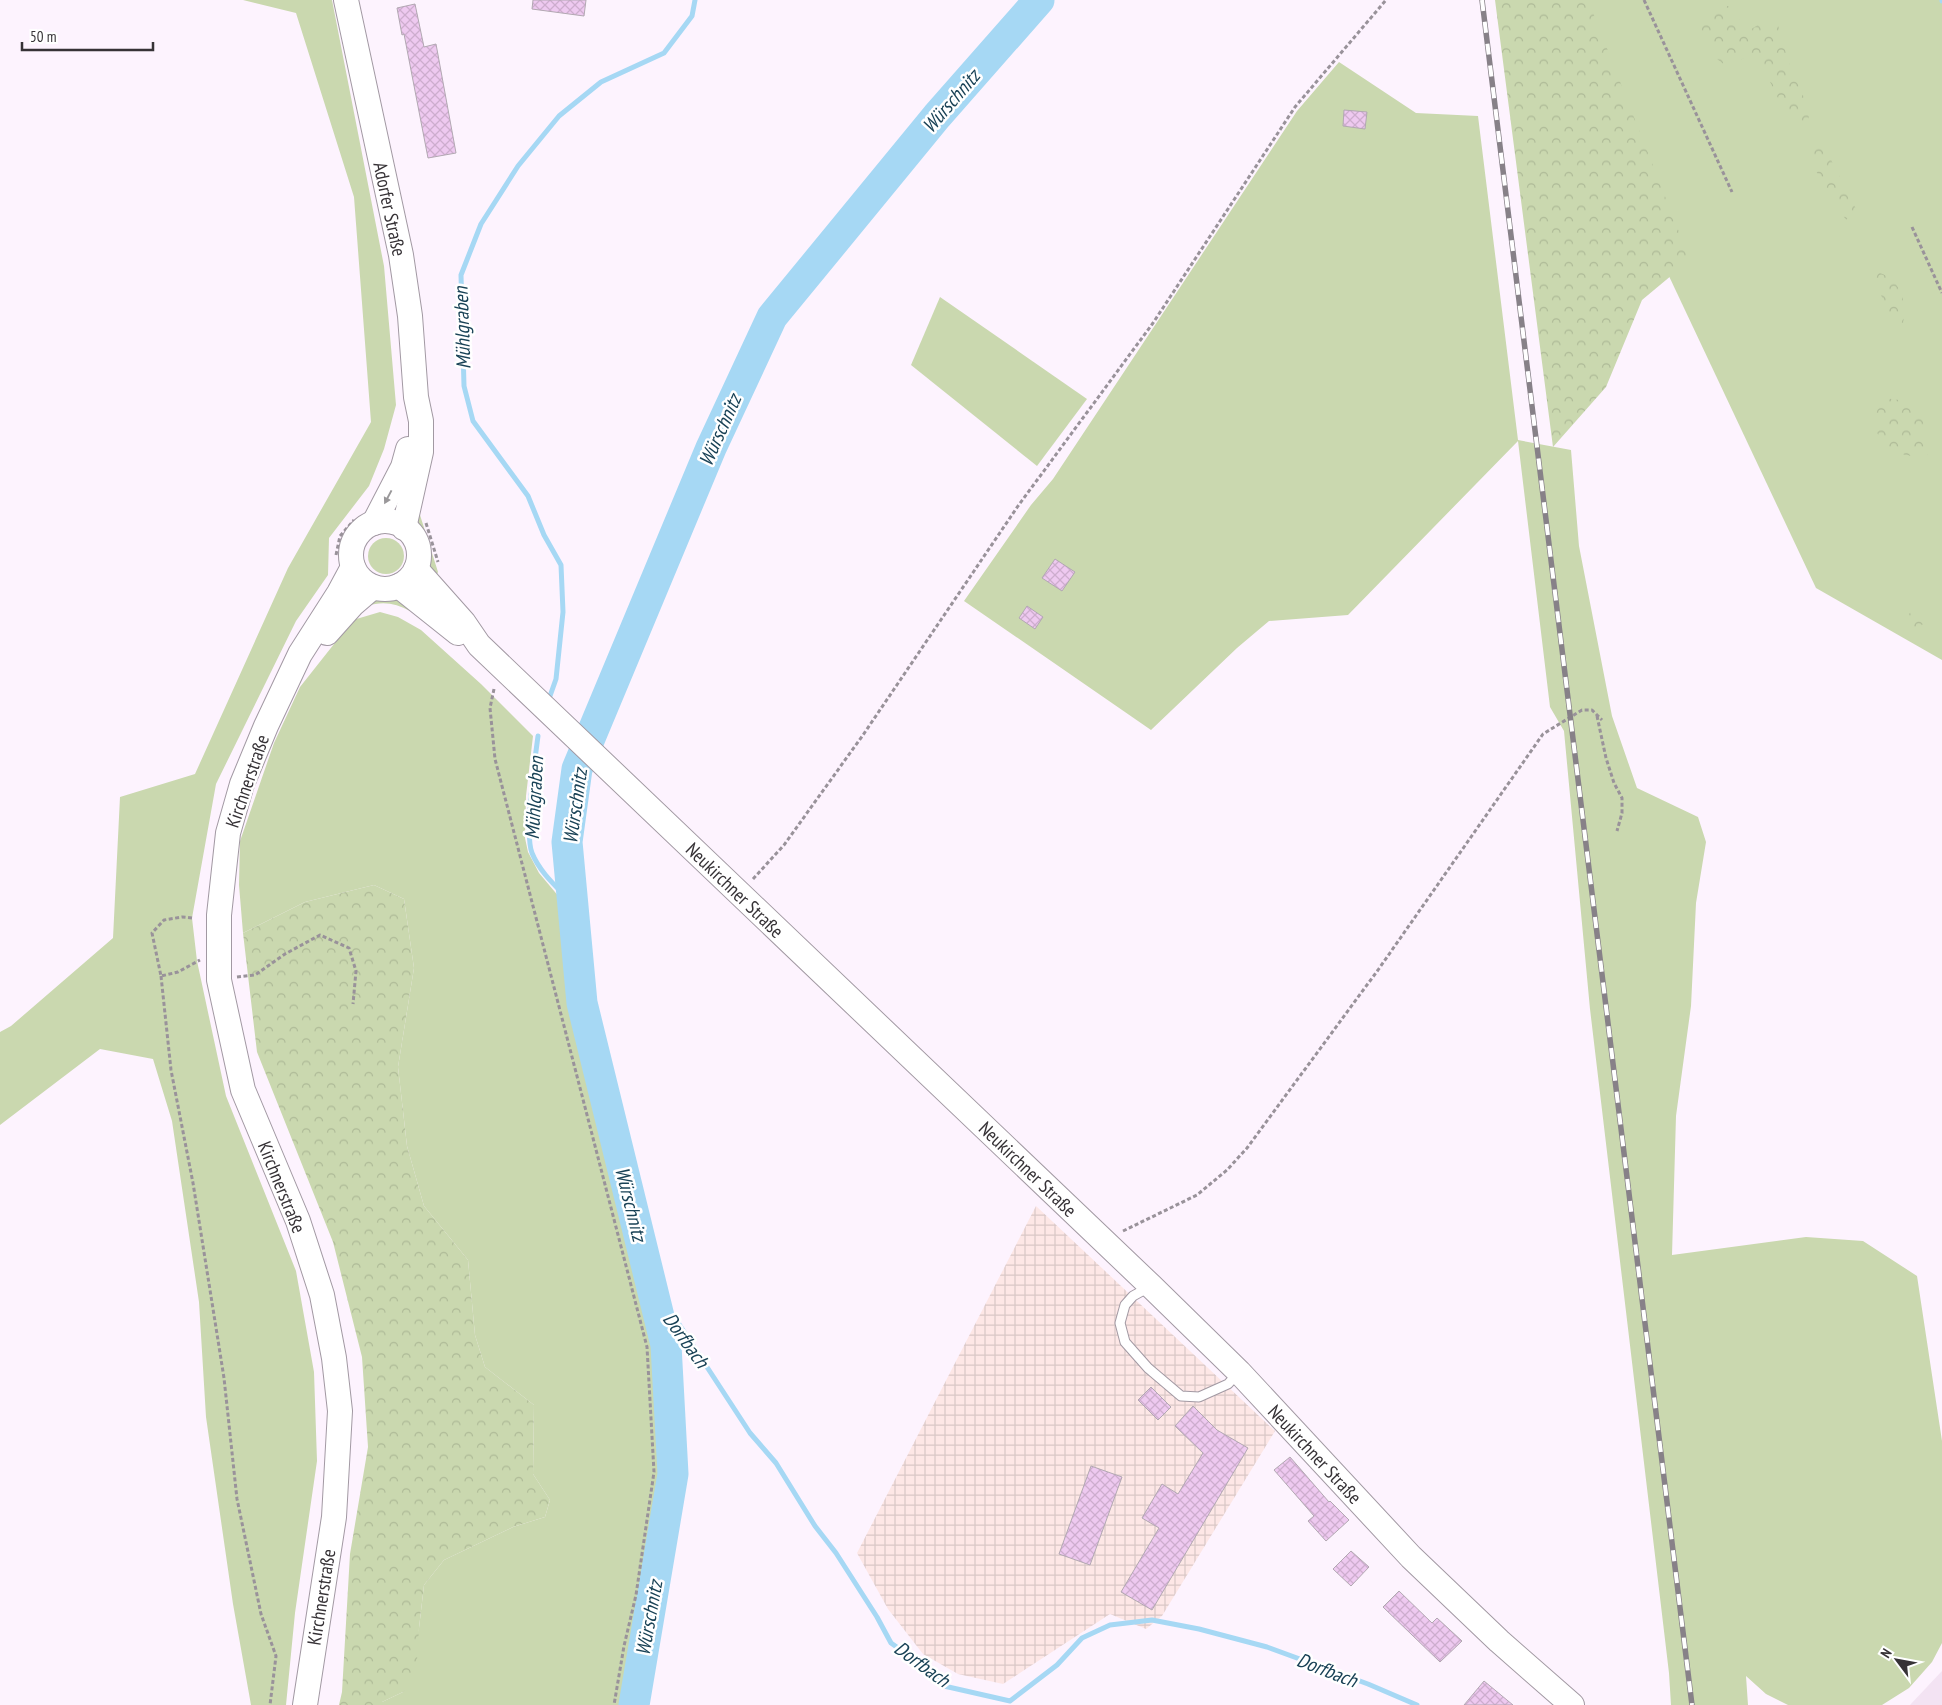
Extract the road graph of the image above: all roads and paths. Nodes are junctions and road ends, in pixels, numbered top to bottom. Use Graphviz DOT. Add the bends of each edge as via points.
graph roads {
  1 [pos="346,0"];
  2 [pos="1386,0"];
  3 [pos="1644,0"];
  4 [pos="1732,192"];
  5 [pos="1912,227"];
  6 [pos="1942,293"];
  7 [pos="421,421"];
  8 [pos="408,504"];
  9 [pos="364,521"];
  10 [pos="404,528"];
  11 [pos="344,562"];
  12 [pos="416,569"];
  13 [pos="398,586"];
  14 [pos="373,587"];
  15 [pos="432,596"];
  16 [pos="288,680"];
  17 [pos="494,689"];
  18 [pos="1597,715"];
  19 [pos="1602,720"];
  20 [pos="1617,831"];
  21 [pos="739,894"];
  22 [pos="192,918"];
  23 [pos="219,952"];
  24 [pos="161,976"];
  25 [pos="219,980"];
  26 [pos="353,1004"];
  27 [pos="1106,1244"];
  28 [pos="1151,1286"];
  29 [pos="1239,1372"];
  30 [pos="1569,1704"];
  31 [pos="270,1705"];
  32 [pos="305,1705"];
  33 [pos="614,1705"];
  1 -- 7 [label="street, Adorfer Straße" via="401,255"];
  2 -- 21 [label="path" via="1296,107 1153,323 1018,506 863,735 784,845"];
  3 -- 4 [label="path"];
  5 -- 6 [label="path"];
  7 -- 8 [label="street, Adorfer Straße" via="421,452"];
  7 -- 9 [label="street, one-way" via="403,467"];
  8 -- 10 [label="street, Adorfer Straße"];
  8 -- 15 [label="path" via="422,509 442,574"];
  9 -- 10 [label="street" via="395,523"];
  9 -- 11 [label="street" via="366,527 354,541 351,558"];
  9 -- 11 [label="path" via="340,536"];
  10 -- 12 [label="street" via="417,546"];
  11 -- 14 [label="street"];
  11 -- 16 [label="street, Kirchnerstraße" via="339,593 300,654"];
  12 -- 13 [label="street"];
  12 -- 15 [label="street"];
  13 -- 14 [label="street" via="386,589"];
  13 -- 15 [label="street"];
  14 -- 16 [label="street, Kirchnerstraße" via="352,605"];
  15 -- 21 [label="street, Neukirchner Straße" via="464,623 479,645"];
  16 -- 23 [label="street, Kirchnerstraße" via="242,784 228,833 219,915"];
  17 -- 33 [label="path" via="490,708 495,759 647,1347 654,1472 636,1596"];
  18 -- 19 [label="path"];
  18 -- 20 [label="path" via="1606,758 1622,798"];
  18 -- 27 [label="path" via="1592,710 1582,710 1543,734 1378,970 1227,1170 1197,1195 1130,1226"];
  21 -- 27 [label="street, Neukirchner Straße"];
  22 -- 24 [label="path" via="164,920 152,933"];
  23 -- 24 [label="path" via="178,972"];
  23 -- 25 [label="street, Kirchnerstraße"];
  24 -- 31 [label="path" via="171,1070 193,1183 224,1378 237,1499 261,1614 276,1656"];
  25 -- 26 [label="path" via="255,975 320,935 350,948 356,971"];
  25 -- 32 [label="street, Kirchnerstraße" via="243,1090 298,1222 322,1295 334,1358 340,1411 334,1517"];
  27 -- 28 [label="street, Neukirchner Straße"];
  28 -- 29 [label="street, Neukirchner Straße"];
  28 -- 29 [label="lane" via="1133,1296 1120,1323 1125,1342 1148,1368 1181,1396 1199,1397 1228,1384"];
  29 -- 30 [label="street, Neukirchner Straße" via="1411,1557"];
}
